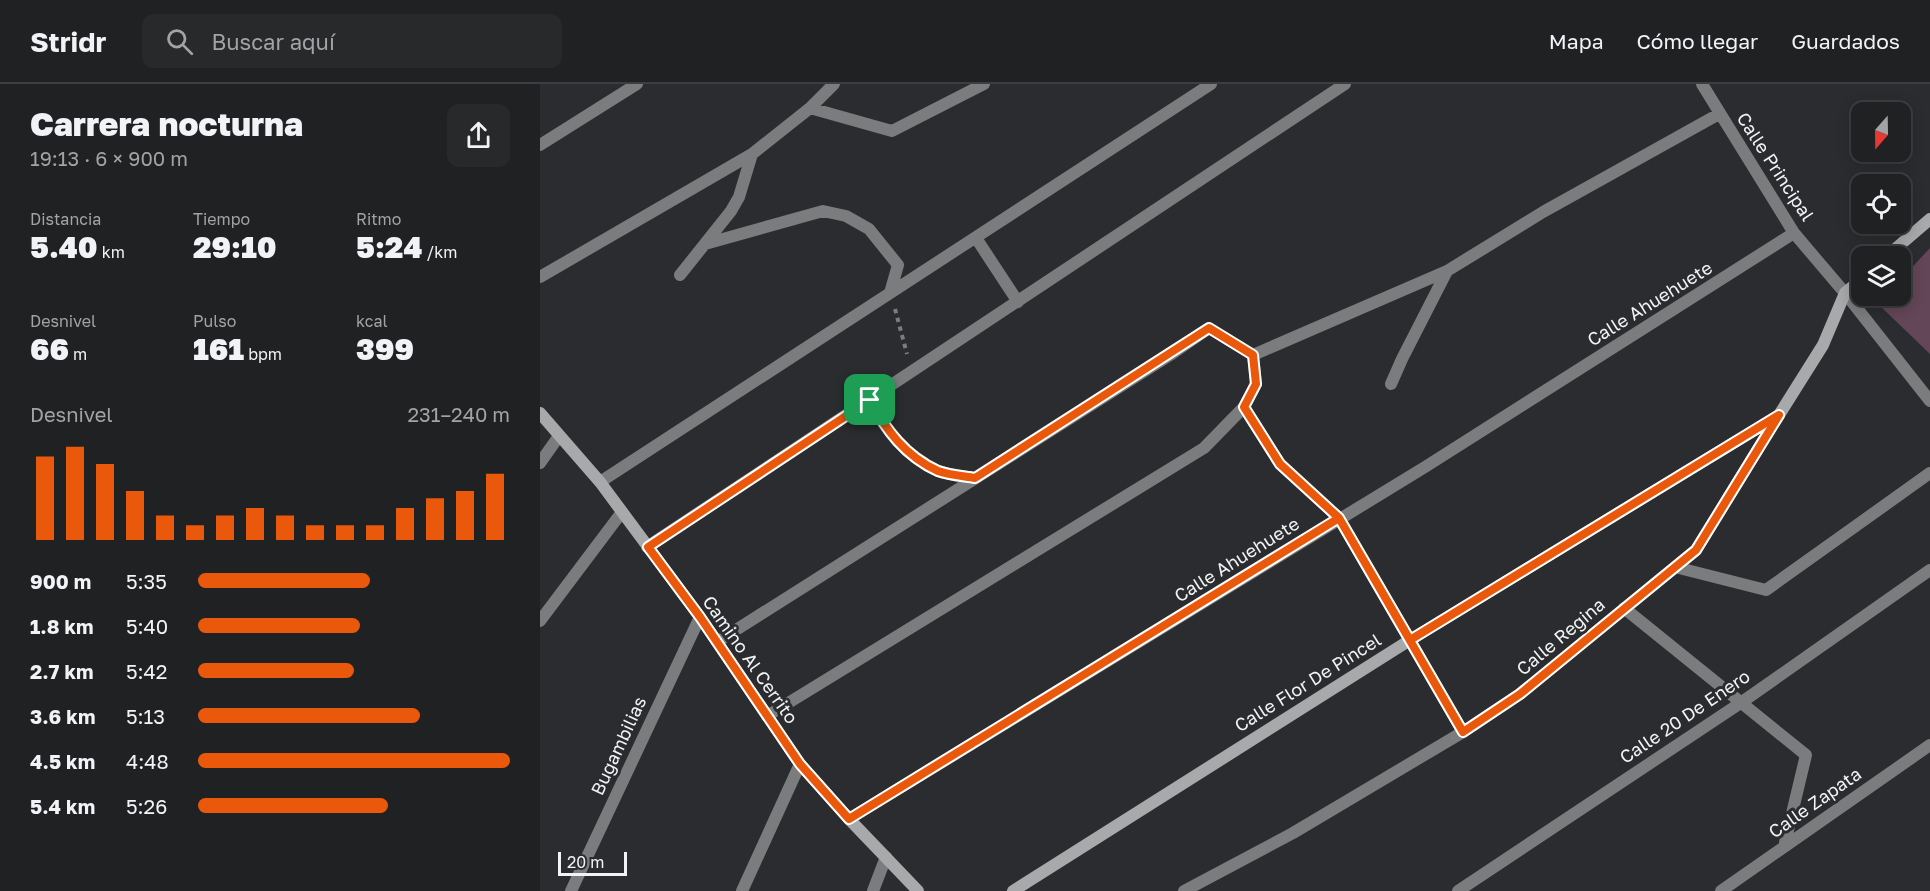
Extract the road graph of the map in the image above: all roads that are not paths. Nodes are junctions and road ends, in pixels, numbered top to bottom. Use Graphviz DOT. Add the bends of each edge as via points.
graph roads {
  1 [pos="637,84"];
  2 [pos="834,84"];
  3 [pos="984,84"];
  4 [pos="1211,84"];
  5 [pos="1345,84"];
  6 [pos="1702,84"];
  7 [pos="810,108"];
  8 [pos="1719,114"];
  9 [pos="540,145"];
  10 [pos="752,154"];
  11 [pos="1930,219"];
  12 [pos="1794,233"];
  13 [pos="976,238"];
  14 [pos="705,244"];
  15 [pos="1899,246"];
  16 [pos="1447,271"];
  17 [pos="680,274"];
  18 [pos="540,277"];
  19 [pos="1851,288"];
  20 [pos="891,293"];
  21 [pos="1845,293"];
  22 [pos="1018,302"];
  23 [pos="1253,355"];
  24 [pos="1391,384"];
  25 [pos="870,400"];
  26 [pos="1930,401"];
  27 [pos="1244,407"];
  28 [pos="540,413"];
  29 [pos="1779,415"];
  30 [pos="559,436"];
  31 [pos="540,463"];
  32 [pos="1930,473"];
  33 [pos="975,478"];
  34 [pos="600,482"];
  35 [pos="622,512"];
  36 [pos="1339,518"];
  37 [pos="648,547"];
  38 [pos="1675,567"];
  39 [pos="1930,570"];
  40 [pos="1624,608"];
  41 [pos="700,617"];
  42 [pos="540,621"];
  43 [pos="1410,640"];
  44 [pos="717,642"];
  45 [pos="1742,702"];
  46 [pos="767,716"];
  47 [pos="1463,732"];
  48 [pos="1930,745"];
  49 [pos="800,764"];
  50 [pos="849,819"];
  51 [pos="1784,847"];
  52 [pos="886,857"];
  53 [pos="571,891"];
  54 [pos="742,891"];
  55 [pos="873,891"];
  56 [pos="918,891"];
  57 [pos="1013,891"];
  58 [pos="1184,891"];
  59 [pos="1458,891"];
  60 [pos="1721,891"];
  1 -- 9 [label="street"];
  2 -- 7 [label="street"];
  3 -- 7 [label="street" via="892,131"];
  4 -- 13 [label="street"];
  5 -- 22 [label="street"];
  6 -- 8 [label="street, Calle Principal"];
  7 -- 10 [label="street"];
  8 -- 12 [label="street, Calle Principal"];
  8 -- 16 [label="street" via="1543,212"];
  10 -- 14 [label="street" via="739,197"];
  10 -- 18 [label="street"];
  11 -- 15 [label="main road"];
  12 -- 21 [label="street, Calle Principal"];
  12 -- 36 [label="street, Calle Ahuehuete"];
  13 -- 20 [label="street"];
  13 -- 22 [label="street"];
  14 -- 17 [label="street"];
  14 -- 20 [label="street" via="823,211 846,216 869,229 898,266"];
  16 -- 23 [label="street"];
  16 -- 24 [label="street"];
  19 -- 21 [label="main road"];
  20 -- 34 [label="street"];
  21 -- 26 [label="street, Calle Principal"];
  21 -- 29 [label="main road, Calle Regina" via="1823,345"];
  22 -- 25 [label="street"];
  23 -- 27 [label="street" via="1256,384"];
  23 -- 33 [label="street" via="1209,328"];
  25 -- 33 [label="street" via="885,428 910,454 939,471"];
  25 -- 37 [label="street"];
  27 -- 36 [label="street" via="1280,464"];
  27 -- 46 [label="street" via="1203,448"];
  28 -- 30 [label="main road, Camino Al Cerrito"];
  29 -- 38 [label="street, Calle Regina" via="1696,550"];
  29 -- 43 [label="main road, Calle Flor De Pincel"];
  30 -- 31 [label="street"];
  30 -- 34 [label="main road, Camino Al Cerrito"];
  32 -- 38 [label="street" via="1766,591"];
  33 -- 44 [label="street"];
  34 -- 35 [label="main road, Camino Al Cerrito"];
  35 -- 37 [label="main road, Camino Al Cerrito"];
  35 -- 42 [label="street"];
  36 -- 43 [label="street"];
  36 -- 50 [label="street, Calle Ahuehuete"];
  37 -- 41 [label="main road, Camino Al Cerrito"];
  38 -- 40 [label="street, Calle Regina"];
  39 -- 45 [label="street, Calle 20 De Enero"];
  40 -- 45 [label="street"];
  40 -- 47 [label="street, Calle Regina" via="1520,694"];
  41 -- 44 [label="main road, Camino Al Cerrito"];
  41 -- 53 [label="street, Bugambilias"];
  43 -- 47 [label="street"];
  43 -- 57 [label="main road, Calle Flor De Pincel"];
  44 -- 46 [label="main road, Camino Al Cerrito"];
  45 -- 51 [label="street" via="1806,755"];
  45 -- 59 [label="street, Calle 20 De Enero"];
  46 -- 49 [label="main road, Camino Al Cerrito"];
  47 -- 58 [label="street, Calle Regina" via="1293,833"];
  48 -- 51 [label="street, Calle Zapata"];
  49 -- 50 [label="main road, Camino Al Cerrito"];
  49 -- 54 [label="street"];
  50 -- 52 [label="main road, Camino Al Cerrito"];
  51 -- 60 [label="street, Calle Zapata"];
  52 -- 55 [label="street"];
  52 -- 56 [label="main road, Camino Al Cerrito"];
}
